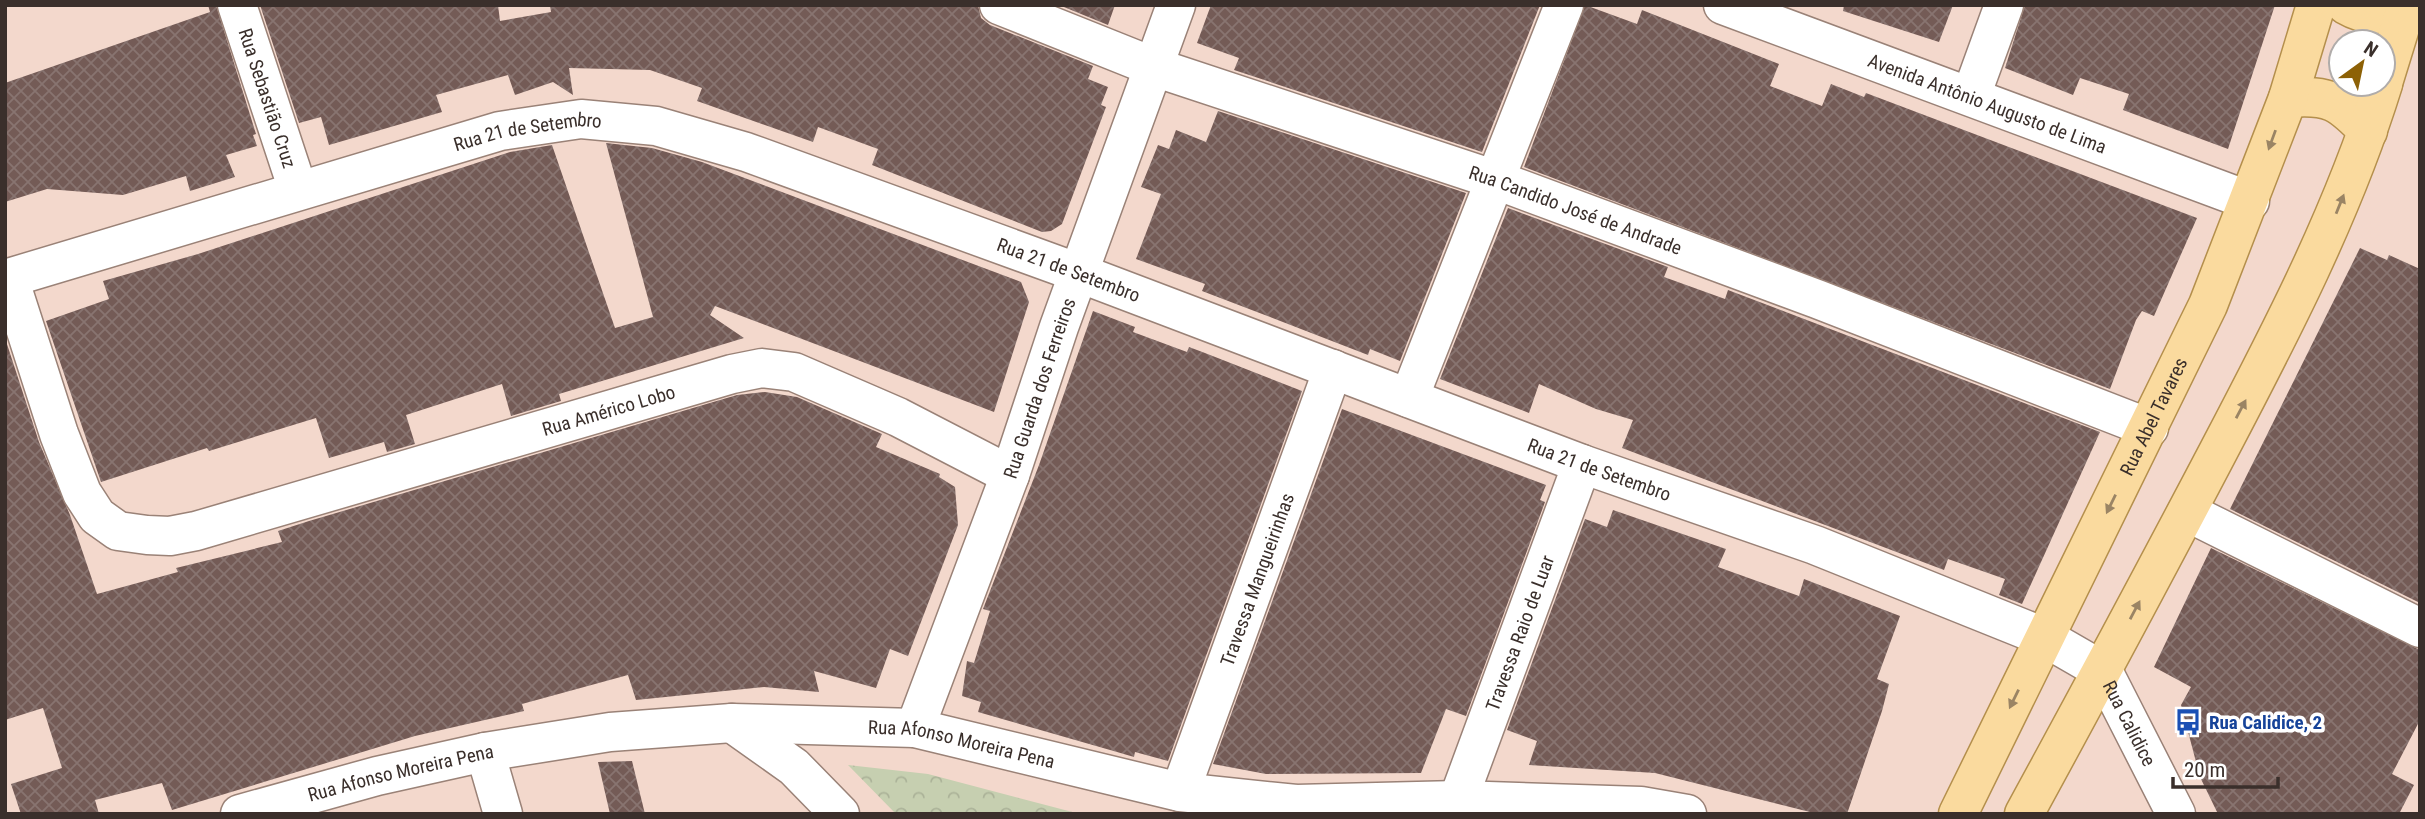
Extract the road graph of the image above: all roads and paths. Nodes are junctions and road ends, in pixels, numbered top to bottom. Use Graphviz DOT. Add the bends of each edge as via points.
graph roads {
  1 [pos="237,5"];
  2 [pos="999,5"];
  3 [pos="1176,5"];
  4 [pos="1564,5"];
  5 [pos="2004,5"];
  6 [pos="2316,5"];
  7 [pos="2346,5"];
  8 [pos="2405,5"];
  9 [pos="1733,7"];
  10 [pos="2397,33"];
  11 [pos="1154,67"];
  12 [pos="1971,96"];
  13 [pos="2288,98"];
  14 [pos="2378,98"];
  15 [pos="2368,131"];
  16 [pos="1496,180"];
  17 [pos="298,190"];
  18 [pos="2250,201"];
  19 [pos="1079,273"];
  20 [pos="7,278"];
  21 [pos="1333,369"];
  22 [pos="1409,398"];
  23 [pos="2149,428"];
  24 [pos="1582,464"];
  25 [pos="1010,475"];
  26 [pos="2187,512"];
  27 [pos="2420,628"];
  28 [pos="2044,638"];
  29 [pos="2103,671"];
  30 [pos="732,723"];
  31 [pos="915,728"];
  32 [pos="485,752"];
  33 [pos="1180,792"];
  34 [pos="1458,800"];
  35 [pos="1294,809"];
  36 [pos="1639,810"];
  37 [pos="240,814"];
  38 [pos="503,814"];
  39 [pos="840,814"];
  40 [pos="1687,814"];
  41 [pos="1958,814"];
  42 [pos="2024,814"];
  43 [pos="2176,814"];
  1 -- 17 [label="street, Rua Sebastião Cruz"];
  2 -- 11 [label="street, Rua Candido José de Andrade"];
  3 -- 11 [label="street, Rua Guarda dos Ferreiros"];
  4 -- 16 [label="street"];
  5 -- 12 [label="street"];
  6 -- 13 [label="main road, Rua Abel Tavares"];
  7 -- 8 [label="main road" via="2375,14"];
  8 -- 10 [label="main road"];
  9 -- 12 [label="street, Avenida Antônio Augusto de Lima"];
  11 -- 16 [label="street, Rua Candido José de Andrade"];
  11 -- 19 [label="street, Rua Guarda dos Ferreiros"];
  12 -- 18 [label="street, Avenida Antônio Augusto de Lima"];
  13 -- 15 [label="main road" via="2317,96 2341,104"];
  13 -- 18 [label="main road, Rua Abel Tavares, one-way"];
  14 -- 15 [label="main road"];
  26 -- 15 [label="main road, one-way" via="2309,273"];
  16 -- 22 [label="street"];
  16 -- 23 [label="street, Rua Candido José de Andrade"];
  17 -- 19 [label="street, Rua 21 de Setembro" via="500,131 581,119 656,126 746,152"];
  17 -- 20 [label="street, Rua 21 de Setembro"];
  18 -- 23 [label="main road, Rua Abel Tavares" via="2208,305"];
  19 -- 21 [label="street, Rua 21 de Setembro"];
  19 -- 25 [label="street, Rua Guarda dos Ferreiros"];
  20 -- 25 [label="street, Rua Américo Lobo" via="82,493 97,516 118,531 147,536 196,531 762,368 794,372 898,417"];
  21 -- 22 [label="street, Rua 21 de Setembro"];
  21 -- 33 [label="street, Travessa Mangueirinhas"];
  22 -- 24 [label="street, Rua 21 de Setembro"];
  23 -- 28 [label="main road, Rua Abel Tavares, one-way"];
  24 -- 28 [label="street, Rua 21 de Setembro" via="1815,545"];
  24 -- 34 [label="street, Travessa Raio de Luar"];
  25 -- 31 [label="street, Rua Guarda dos Ferreiros"];
  26 -- 27 [label="street"];
  29 -- 26 [label="main road, one-way"];
  28 -- 29 [label="street, Rua 21 de Setembro"];
  28 -- 41 [label="main road, Rua Abel Tavares, one-way"];
  29 -- 42 [label="main road"];
  29 -- 43 [label="street, Rua Calidice"];
  30 -- 31 [label="street, Rua Afonso Moreira Pena"];
  30 -- 32 [label="street, Rua Afonso Moreira Pena" via="610,732"];
  30 -- 39 [label="street" via="794,767"];
  31 -- 33 [label="street, Rua Afonso Moreira Pena"];
  32 -- 37 [label="street, Rua Afonso Moreira Pena"];
  32 -- 38 [label="street"];
  33 -- 35 [label="street, Rua Afonso Moreira Pena"];
  34 -- 35 [label="street, Rua Afonso Moreira Pena"];
  34 -- 36 [label="street, Rua Afonso Moreira Pena"];
  36 -- 40 [label="street, Rua Afonso Moreira Pena"];
}
